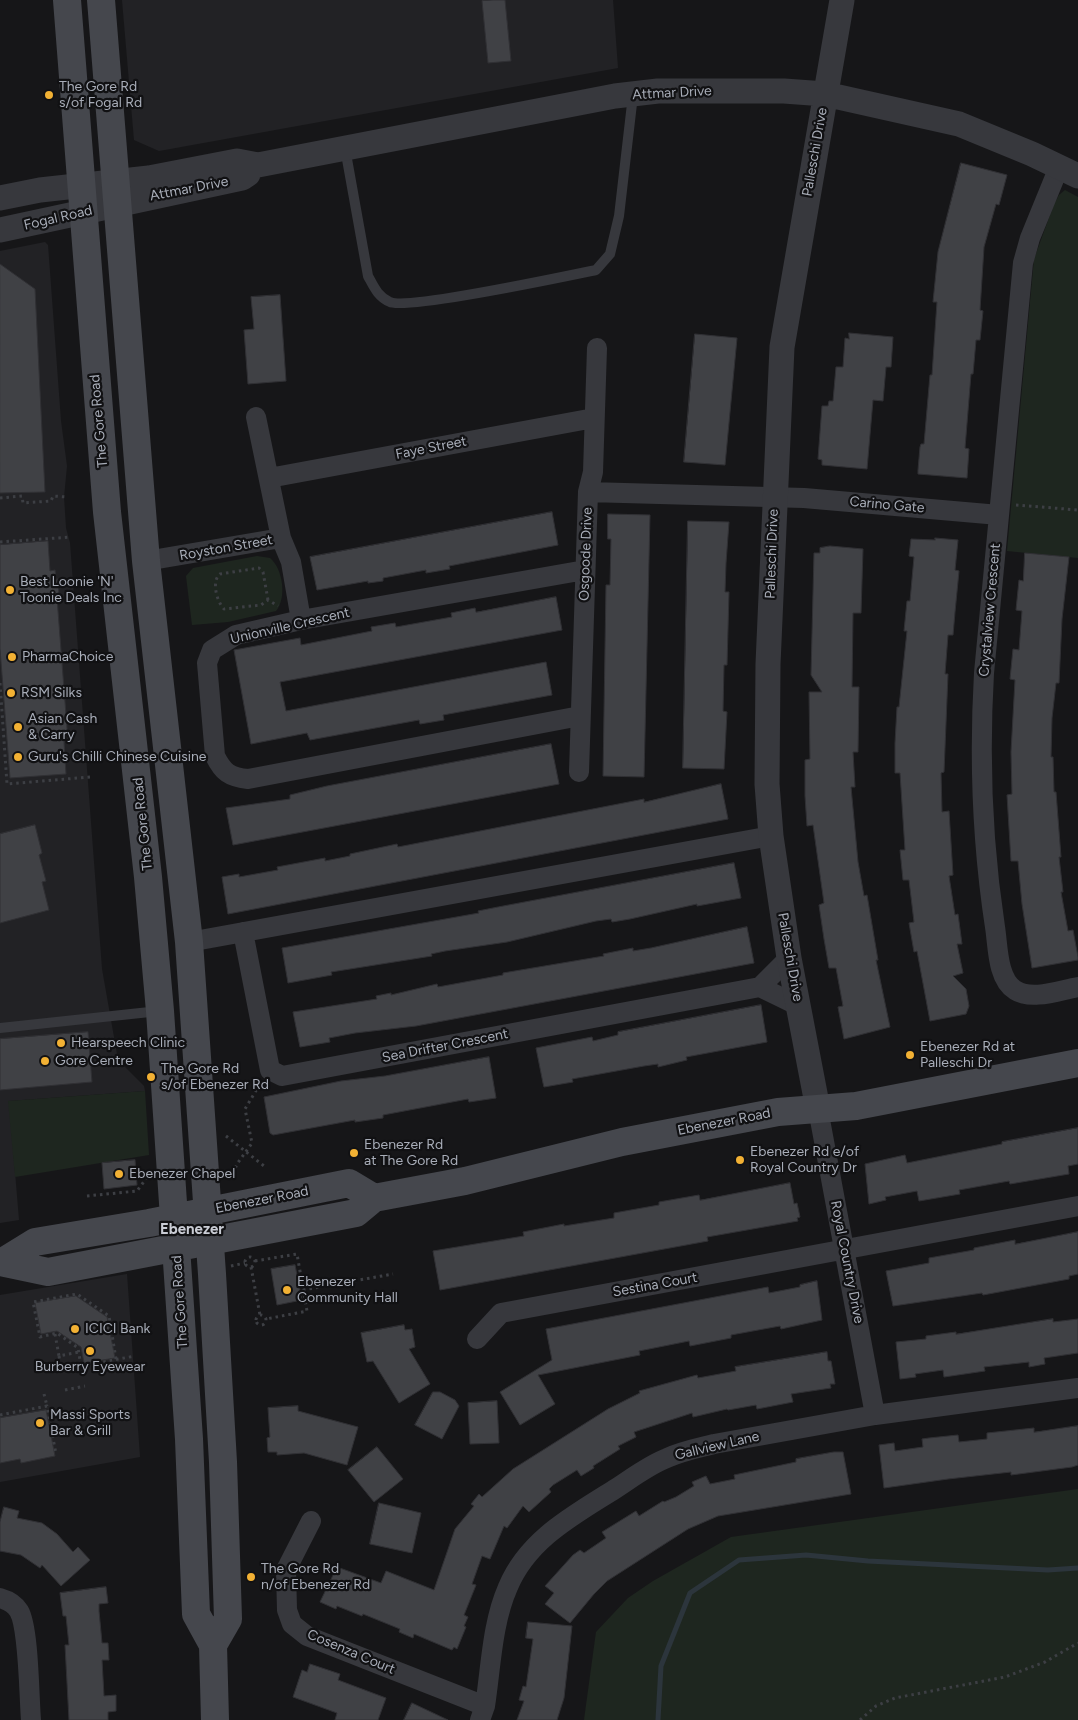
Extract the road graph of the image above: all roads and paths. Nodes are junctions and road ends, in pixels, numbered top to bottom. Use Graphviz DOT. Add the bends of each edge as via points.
graph roads {
  1 [pos="67,0"];
  2 [pos="100,0"];
  3 [pos="842,0"];
  4 [pos="633,94"];
  5 [pos="826,94"];
  6 [pos="345,148"];
  7 [pos="1068,172"];
  8 [pos="82,186"];
  9 [pos="115,193"];
  10 [pos="0,198"];
  11 [pos="83,212"];
  12 [pos="0,230"];
  13 [pos="597,348"];
  14 [pos="256,417"];
  15 [pos="594,418"];
  16 [pos="269,478"];
  17 [pos="588,492"];
  18 [pos="67,497"];
  19 [pos="0,498"];
  20 [pos="774,498"];
  21 [pos="1006,510"];
  22 [pos="1078,510"];
  23 [pos="71,537"];
  24 [pos="281,538"];
  25 [pos="0,542"];
  26 [pos="146,561"];
  27 [pos="585,570"];
  28 [pos="268,600"];
  29 [pos="281,608"];
  30 [pos="301,620"];
  31 [pos="0,683"];
  32 [pos="580,716"];
  33 [pos="0,766"];
  34 [pos="6,766"];
  35 [pos="579,772"];
  36 [pos="90,777"];
  37 [pos="771,836"];
  38 [pos="243,932"];
  39 [pos="189,942"];
  40 [pos="789,958"];
  41 [pos="760,987"];
  42 [pos="1078,987"];
  43 [pos="799,1006"];
  44 [pos="160,1011"];
  45 [pos="0,1028"];
  46 [pos="1078,1063"];
  47 [pos="258,1089"];
  48 [pos="818,1109"];
  49 [pos="226,1136"];
  50 [pos="246,1152"];
  51 [pos="264,1166"];
  52 [pos="141,1172"];
  53 [pos="233,1174"];
  54 [pos="87,1196"];
  55 [pos="374,1198"];
  56 [pos="1078,1206"];
  57 [pos="208,1211"];
  58 [pos="175,1218"];
  59 [pos="210,1242"];
  60 [pos="177,1249"];
  61 [pos="844,1250"];
  62 [pos="255,1261"];
  63 [pos="1,1262"];
  64 [pos="245,1263"];
  65 [pos="226,1266"];
  66 [pos="251,1267"];
  67 [pos="393,1274"];
  68 [pos="303,1290"];
  69 [pos="260,1315"];
  70 [pos="266,1319"];
  71 [pos="55,1334"];
  72 [pos="477,1339"];
  73 [pos="79,1352"];
  74 [pos="59,1356"];
  75 [pos="135,1356"];
  76 [pos="116,1359"];
  77 [pos="62,1369"];
  78 [pos="85,1386"];
  79 [pos="1078,1388"];
  80 [pos="65,1390"];
  81 [pos="44,1394"];
  82 [pos="47,1406"];
  83 [pos="0,1415"];
  84 [pos="875,1415"];
  85 [pos="56,1454"];
  86 [pos="312,1521"];
  87 [pos="0,1598"];
  88 [pos="1078,1643"];
  89 [pos="213,1645"];
  90 [pos="483,1713"];
  91 [pos="31,1720"];
  92 [pos="215,1720"];
  93 [pos="860,1720"];
  1 -- 8 [label="main road, The Gore Road"];
  2 -- 9 [label="main road"];
  3 -- 5 [label="street, Palleschi Drive"];
  4 -- 5 [label="street, Attmar Drive" via="710,90"];
  4 -- 6 [label="street, Attmar Drive" via="571,103"];
  4 -- 6 [label="lane" via="619,216 610,254 596,270 578,274 409,304 391,303 378,294 368,276"];
  5 -- 7 [label="street, Attmar Drive" via="959,124"];
  5 -- 20 [label="street, Palleschi Drive" via="782,347"];
  6 -- 9 [label="street, Attmar Drive" via="258,165 242,178"];
  7 -- 21 [label="street, Crystalview Crescent" via="1030,238 1023,263"];
  8 -- 9 [label="street, Fogal Road"];
  8 -- 10 [label="street, Fogal Road"];
  8 -- 11 [label="main road, The Gore Road"];
  9 -- 11 [label="street, Fogal Road"];
  9 -- 26 [label="main road"];
  11 -- 12 [label="street, Fogal Road"];
  11 -- 44 [label="main road, The Gore Road" via="107,512"];
  13 -- 15 [label="street"];
  14 -- 16 [label="street"];
  15 -- 16 [label="street, Faye Street"];
  15 -- 17 [label="street" via="593,472"];
  16 -- 24 [label="street"];
  17 -- 20 [label="street, Osgoode Drive"];
  17 -- 27 [label="street, Osgoode Drive"];
  18 -- 19 [label="path" via="53,496 51,501 23,503 22,496"];
  20 -- 21 [label="street, Carino Gate"];
  20 -- 37 [label="street, Palleschi Drive" via="767,734"];
  21 -- 22 [label="path"];
  21 -- 42 [label="street, Crystalview Crescent" via="984,673 980,738 985,864 1005,980 1015,990 1032,995"];
  23 -- 25 [label="path"];
  24 -- 26 [label="street, Royston Street"];
  24 -- 30 [label="street, Royston Street" via="291,562"];
  26 -- 39 [label="main road"];
  27 -- 30 [label="street, Unionville Crescent"];
  27 -- 32 [label="street, Osgoode Drive"];
  28 -- 28 [label="path" via="261,605 224,609 220,605 216,577 259,568 263,572"];
  28 -- 29 [label="path"];
  30 -- 32 [label="street, Unionville Crescent" via="236,636 212,650 207,664 215,756 222,770 232,777 248,779"];
  31 -- 34 [label="path"];
  32 -- 35 [label="street, Osgoode Drive"];
  33 -- 34 [label="path"];
  34 -- 36 [label="path" via="7,784"];
  37 -- 38 [label="street"];
  37 -- 40 [label="street, Palleschi Drive"];
  38 -- 39 [label="street"];
  38 -- 41 [label="street, Sea Drifter Crescent" via="270,1070 282,1076"];
  39 -- 57 [label="main road"];
  40 -- 41 [label="street"];
  40 -- 43 [label="street, Palleschi Drive"];
  41 -- 43 [label="street"];
  43 -- 48 [label="street, Palleschi Drive"];
  44 -- 45 [label="lane"];
  44 -- 58 [label="main road, The Gore Road"];
  46 -- 48 [label="main road, Ebenezer Road" via="856,1106"];
  47 -- 50 [label="path" via="245,1109 252,1143"];
  48 -- 55 [label="main road, Ebenezer Road" via="778,1112 622,1142 465,1181"];
  48 -- 61 [label="street, Royal Country Drive"];
  49 -- 50 [label="path"];
  50 -- 51 [label="path"];
  50 -- 53 [label="path"];
  52 -- 54 [label="path" via="148,1171 148,1176 138,1191"];
  55 -- 57 [label="main road, Ebenezer Road" via="349,1183"];
  55 -- 59 [label="main road, Ebenezer Road" via="356,1213"];
  56 -- 61 [label="street"];
  57 -- 58 [label="main road, Ebenezer Road"];
  57 -- 59 [label="main road"];
  58 -- 60 [label="main road, The Gore Road"];
  58 -- 63 [label="main road, Ebenezer Road" via="35,1242"];
  59 -- 60 [label="main road, Ebenezer Road"];
  59 -- 89 [label="main road" via="223,1444 228,1620"];
  60 -- 63 [label="main road, Ebenezer Road" via="48,1272"];
  60 -- 89 [label="main road, The Gore Road" via="196,1614"];
  61 -- 72 [label="street, Sestina Court" via="501,1313"];
  61 -- 84 [label="street, Royal Country Drive"];
  62 -- 64 [label="path" via="248,1257"];
  62 -- 66 [label="path"];
  62 -- 68 [label="path" via="297,1254"];
  64 -- 65 [label="path"];
  64 -- 66 [label="path"];
  66 -- 69 [label="path"];
  67 -- 68 [label="path"];
  68 -- 70 [label="path" via="307,1311"];
  69 -- 70 [label="path"];
  69 -- 70 [label="path" via="256,1318 258,1323 263,1324"];
  71 -- 73 [label="path" via="78,1348"];
  71 -- 74 [label="path"];
  71 -- 76 [label="path" via="40,1337 33,1302 77,1294 109,1316"];
  73 -- 74 [label="path"];
  73 -- 76 [label="path" via="81,1366"];
  74 -- 77 [label="path"];
  75 -- 76 [label="path"];
  78 -- 80 [label="path"];
  79 -- 84 [label="street, Gallview Lane"];
  81 -- 82 [label="path"];
  82 -- 83 [label="path"];
  82 -- 85 [label="path"];
  84 -- 90 [label="street, Gallview Lane" via="714,1444 669,1457 557,1526 527,1555 503,1599"];
  86 -- 90 [label="street, Cosenza Court" via="286,1570 287,1610 292,1624 307,1636"];
  87 -- 91 [label="street" via="8,1600 19,1610 24,1625"];
  88 -- 93 [label="path" via="1045,1662 1005,1677 895,1698 876,1706"];
  89 -- 92 [label="main road, The Gore Road"];
}
